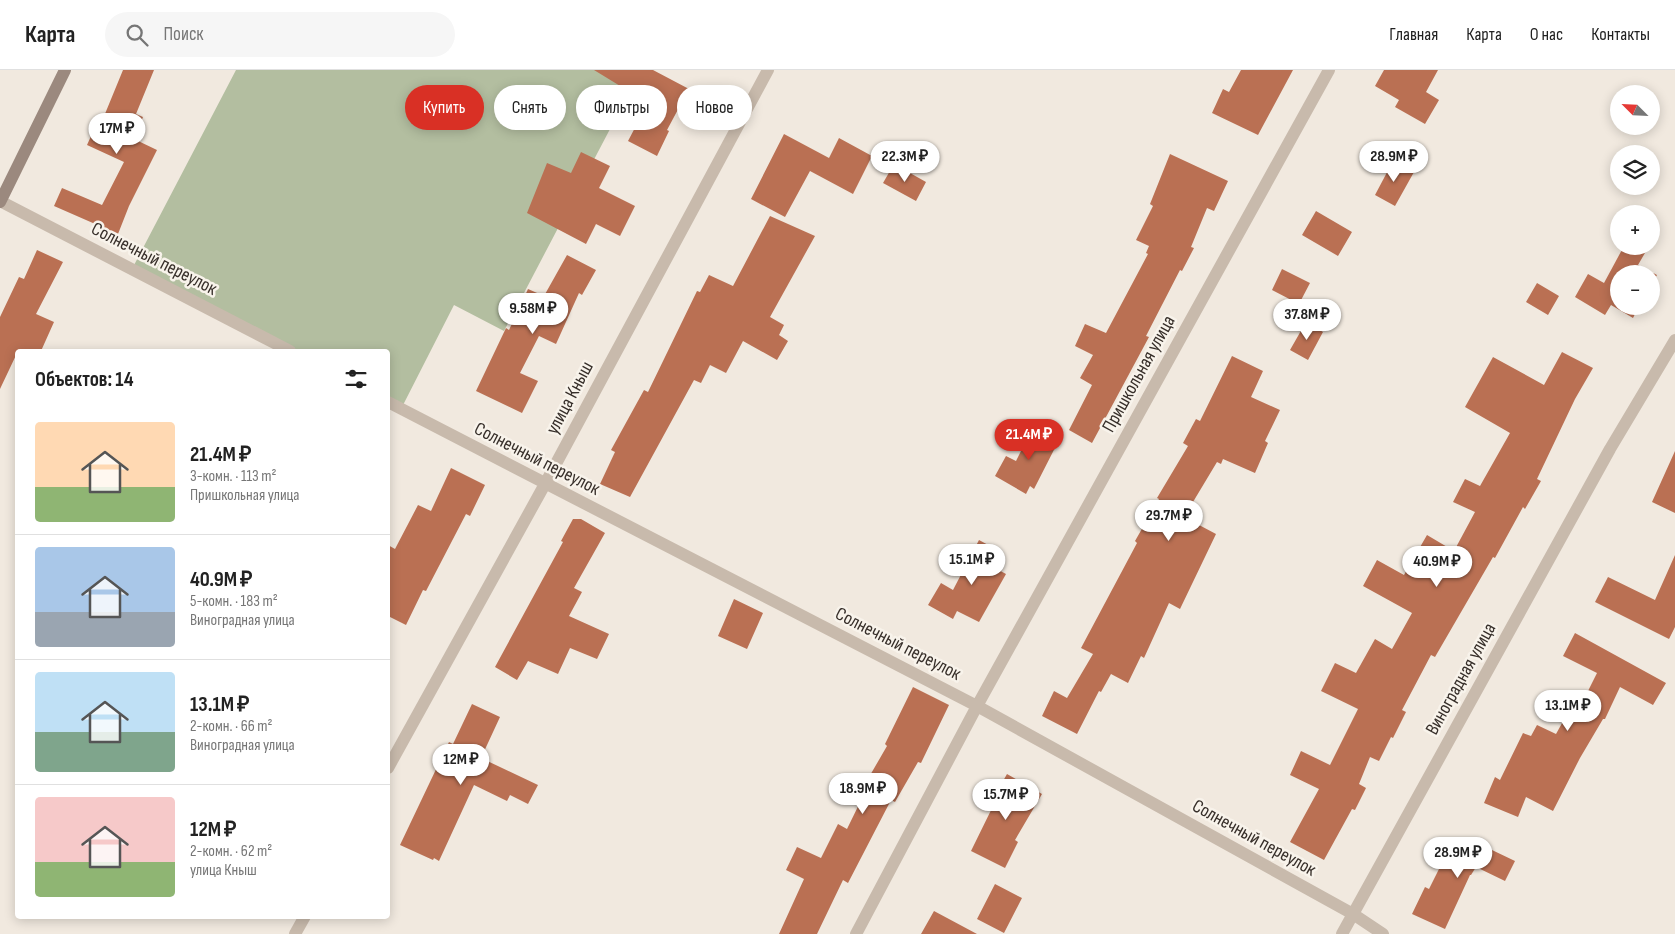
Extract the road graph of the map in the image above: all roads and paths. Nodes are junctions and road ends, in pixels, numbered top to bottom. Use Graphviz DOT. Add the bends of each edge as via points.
graph roads {
  1 [pos="65,70"];
  2 [pos="768,70"];
  3 [pos="1329,70"];
  4 [pos="0,202"];
  5 [pos="1675,340"];
  6 [pos="286,349"];
  7 [pos="390,403"];
  8 [pos="545,484"];
  9 [pos="976,706"];
  10 [pos="390,764"];
  11 [pos="1352,914"];
  12 [pos="303,919"];
  13 [pos="295,934"];
  14 [pos="856,934"];
  15 [pos="1342,934"];
  16 [pos="1383,934"];
  1 -- 4 [label="street"];
  2 -- 8 [label="street, улица Кныш"];
  3 -- 9 [label="street, Пришкольная улица"];
  4 -- 6 [label="street, Солнечный переулок"];
  5 -- 11 [label="street, Виноградная улица" via="1610,449"];
  7 -- 8 [label="street, Солнечный переулок"];
  8 -- 9 [label="street, Солнечный переулок"];
  8 -- 10 [label="street, улица Кныш"];
  9 -- 11 [label="street, Солнечный переулок"];
  9 -- 14 [label="street, Пришкольная улица"];
  11 -- 15 [label="street, Виноградная улица"];
  11 -- 16 [label="street, Солнечный переулок"];
  12 -- 13 [label="street"];
}
